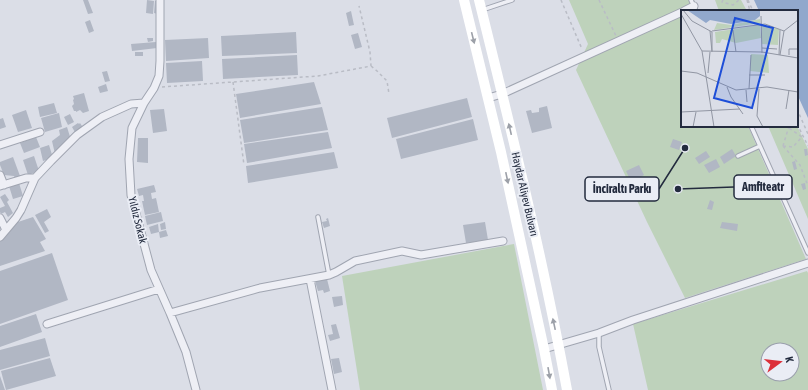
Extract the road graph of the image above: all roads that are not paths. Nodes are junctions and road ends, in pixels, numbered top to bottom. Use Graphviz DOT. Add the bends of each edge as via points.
graph roads {
  1 [pos="160,0"];
  2 [pos="464,0"];
  3 [pos="479,0"];
  4 [pos="512,0"];
  5 [pos="481,10"];
  6 [pos="681,13"];
  7 [pos="467,14"];
  8 [pos="502,94"];
  9 [pos="488,98"];
  10 [pos="144,103"];
  11 [pos="751,127"];
  12 [pos="40,132"];
  13 [pos="0,145"];
  14 [pos="760,146"];
  15 [pos="738,156"];
  16 [pos="0,175"];
  17 [pos="35,178"];
  18 [pos="2,186"];
  19 [pos="318,217"];
  20 [pos="0,218"];
  21 [pos="6,230"];
  22 [pos="0,237"];
  23 [pos="503,241"];
  24 [pos="808,253"];
  25 [pos="808,263"];
  26 [pos="328,274"];
  27 [pos="310,278"];
  28 [pos="159,289"];
  29 [pos="170,313"];
  30 [pos="47,324"];
  31 [pos="599,333"];
  32 [pos="558,345"];
  33 [pos="544,349"];
  34 [pos="196,390"];
  35 [pos="332,390"];
  36 [pos="552,390"];
  37 [pos="567,390"];
  38 [pos="609,390"];
  1 -- 10 [label="street, Yıldız Sokak" via="159,76"];
  2 -- 7 [label="main road, Haydar Aliyev Bulvarı"];
  3 -- 5 [label="main road, Haydar Aliyev Bulvarı"];
  4 -- 5 [label="lane"];
  5 -- 7 [label="street"];
  5 -- 8 [label="main road, Haydar Aliyev Bulvarı"];
  6 -- 8 [label="street"];
  7 -- 9 [label="main road, Haydar Aliyev Bulvarı, one-way"];
  8 -- 9 [label="street"];
  32 -- 8 [label="main road, Haydar Aliyev Bulvarı, one-way"];
  9 -- 33 [label="main road, Haydar Aliyev Bulvarı, one-way"];
  10 -- 17 [label="street" via="131,104 102,117 77,135"];
  10 -- 28 [label="street, Yıldız Sokak" via="132,128 131,195 150,270"];
  11 -- 14 [label="lane"];
  12 -- 13 [label="street"];
  14 -- 15 [label="lane"];
  14 -- 24 [label="lane"];
  16 -- 18 [label="street"];
  17 -- 18 [label="street" via="26,178"];
  17 -- 21 [label="street" via="21,210"];
  19 -- 26 [label="lane"];
  20 -- 21 [label="street"];
  21 -- 22 [label="street"];
  23 -- 26 [label="street" via="421,255 402,252 355,261"];
  25 -- 31 [label="street"];
  26 -- 27 [label="street"];
  27 -- 29 [label="street" via="260,288"];
  27 -- 35 [label="street"];
  28 -- 29 [label="street, Yıldız Sokak"];
  28 -- 30 [label="street"];
  29 -- 34 [label="street, Yıldız Sokak" via="186,352"];
  31 -- 32 [label="street"];
  31 -- 38 [label="lane" via="599,347"];
  32 -- 33 [label="street"];
  32 -- 37 [label="main road, Haydar Aliyev Bulvarı"];
  33 -- 36 [label="main road, Haydar Aliyev Bulvarı, one-way"];
}
